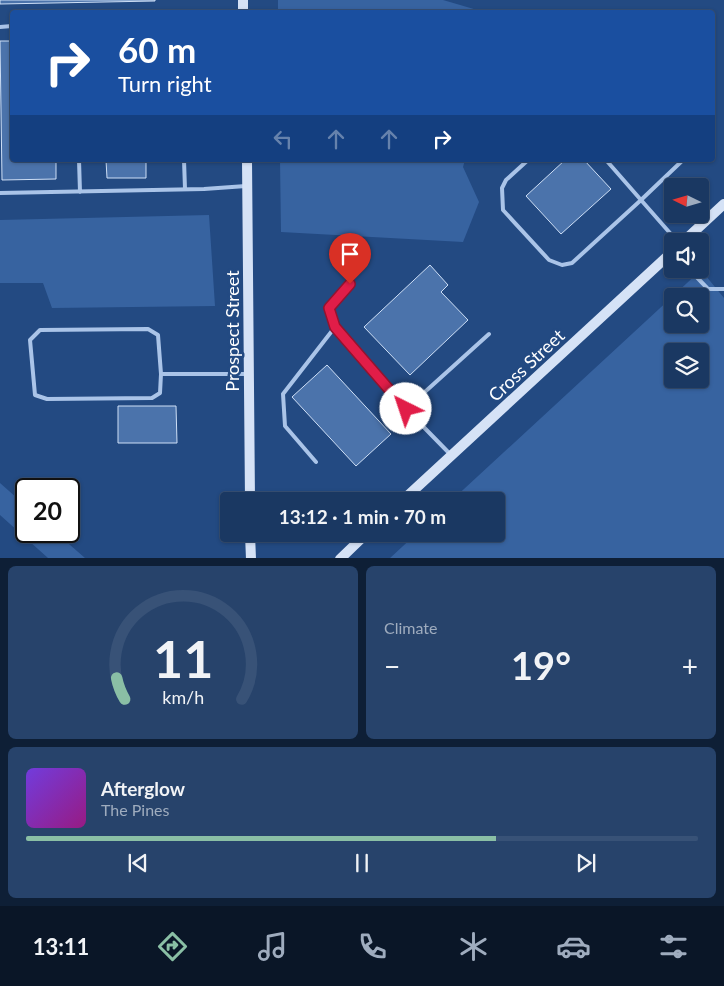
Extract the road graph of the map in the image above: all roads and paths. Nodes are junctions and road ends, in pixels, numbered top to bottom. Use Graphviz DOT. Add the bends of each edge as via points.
graph roads {
  1 [pos="79,162"];
  2 [pos="184,162"];
  3 [pos="247,162"];
  4 [pos="526,162"];
  5 [pos="608,162"];
  6 [pos="681,162"];
  7 [pos="248,186"];
  8 [pos="185,189"];
  9 [pos="80,192"];
  10 [pos="0,193"];
  11 [pos="642,200"];
  12 [pos="724,204"];
  13 [pos="670,233"];
  14 [pos="693,233"];
  15 [pos="664,259"];
  16 [pos="698,278"];
  17 [pos="350,284"];
  18 [pos="724,289"];
  19 [pos="335,327"];
  20 [pos="489,334"];
  21 [pos="161,374"];
  22 [pos="248,374"];
  23 [pos="406,409"];
  24 [pos="452,455"];
  25 [pos="316,462"];
  26 [pos="250,492"];
  27 [pos="412,492"];
  28 [pos="250,542"];
  29 [pos="357,542"];
  30 [pos="251,558"];
  31 [pos="340,558"];
  1 -- 9 [label="lane"];
  2 -- 8 [label="lane"];
  3 -- 7 [label="main road, Prospect Street"];
  4 -- 11 [label="lane" via="502,188 503,210 549,260 572,263"];
  5 -- 11 [label="lane"];
  6 -- 11 [label="lane"];
  7 -- 8 [label="lane"];
  7 -- 22 [label="main road, Prospect Street"];
  8 -- 9 [label="lane"];
  9 -- 10 [label="lane"];
  11 -- 13 [label="lane"];
  12 -- 14 [label="main road"];
  15 -- 24 [label="main road, Cross Street"];
  16 -- 18 [label="lane" via="708,288"];
  17 -- 19 [label="lane" via="329,308"];
  19 -- 23 [label="lane"];
  19 -- 25 [label="lane" via="282,394 285,426"];
  20 -- 23 [label="lane"];
  21 -- 21 [label="lane" via="160,393 152,398 47,399 35,395 30,340 40,330 148,329 158,335"];
  21 -- 22 [label="lane"];
  22 -- 26 [label="main road, Prospect Street"];
  23 -- 24 [label="lane"];
  24 -- 27 [label="main road, Cross Street"];
  28 -- 30 [label="main road"];
  29 -- 31 [label="main road"];
}
